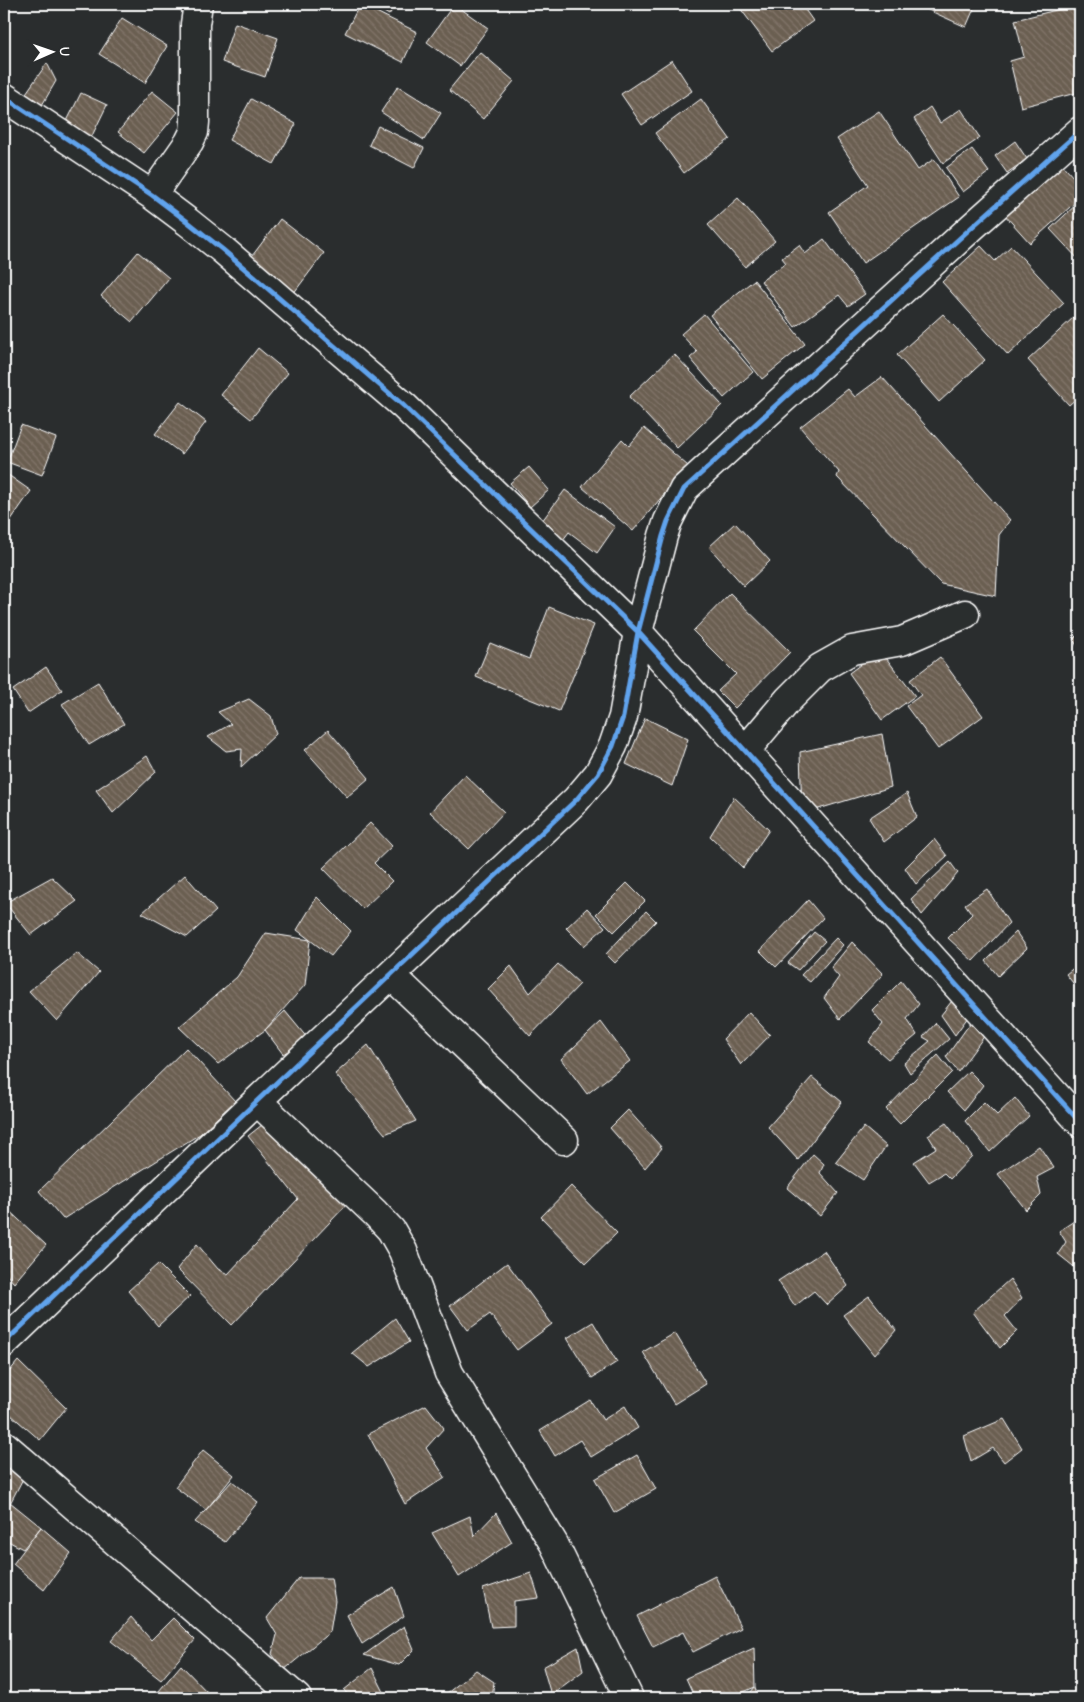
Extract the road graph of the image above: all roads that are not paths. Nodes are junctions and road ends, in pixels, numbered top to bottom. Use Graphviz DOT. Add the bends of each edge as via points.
graph roads {
  1 [pos="198,4"];
  2 [pos="4,97"];
  3 [pos="1080,131"];
  4 [pos="152,195"];
  5 [pos="965,614"];
  6 [pos="638,632"];
  7 [pos="745,751"];
  8 [pos="391,975"];
  9 [pos="257,1101"];
  10 [pos="1080,1122"];
  11 [pos="564,1140"];
  12 [pos="4,1344"];
  13 [pos="4,1445"];
  14 [pos="297,1698"];
  15 [pos="629,1698"];
  1 -- 4 [label="street" via="194,132"];
  2 -- 4 [label="street"];
  3 -- 6 [label="street" via="684,489 668,521"];
  4 -- 6 [label="street" via="223,250 404,406"];
  5 -- 7 [label="street" via="902,641 852,650 820,668"];
  6 -- 7 [label="street"];
  6 -- 8 [label="street" via="622,717 598,774 576,800"];
  7 -- 10 [label="street"];
  8 -- 9 [label="street"];
  8 -- 11 [label="street"];
  9 -- 12 [label="street"];
  9 -- 15 [label="street" via="391,1230 449,1372 554,1544"];
  13 -- 14 [label="street"];
}
